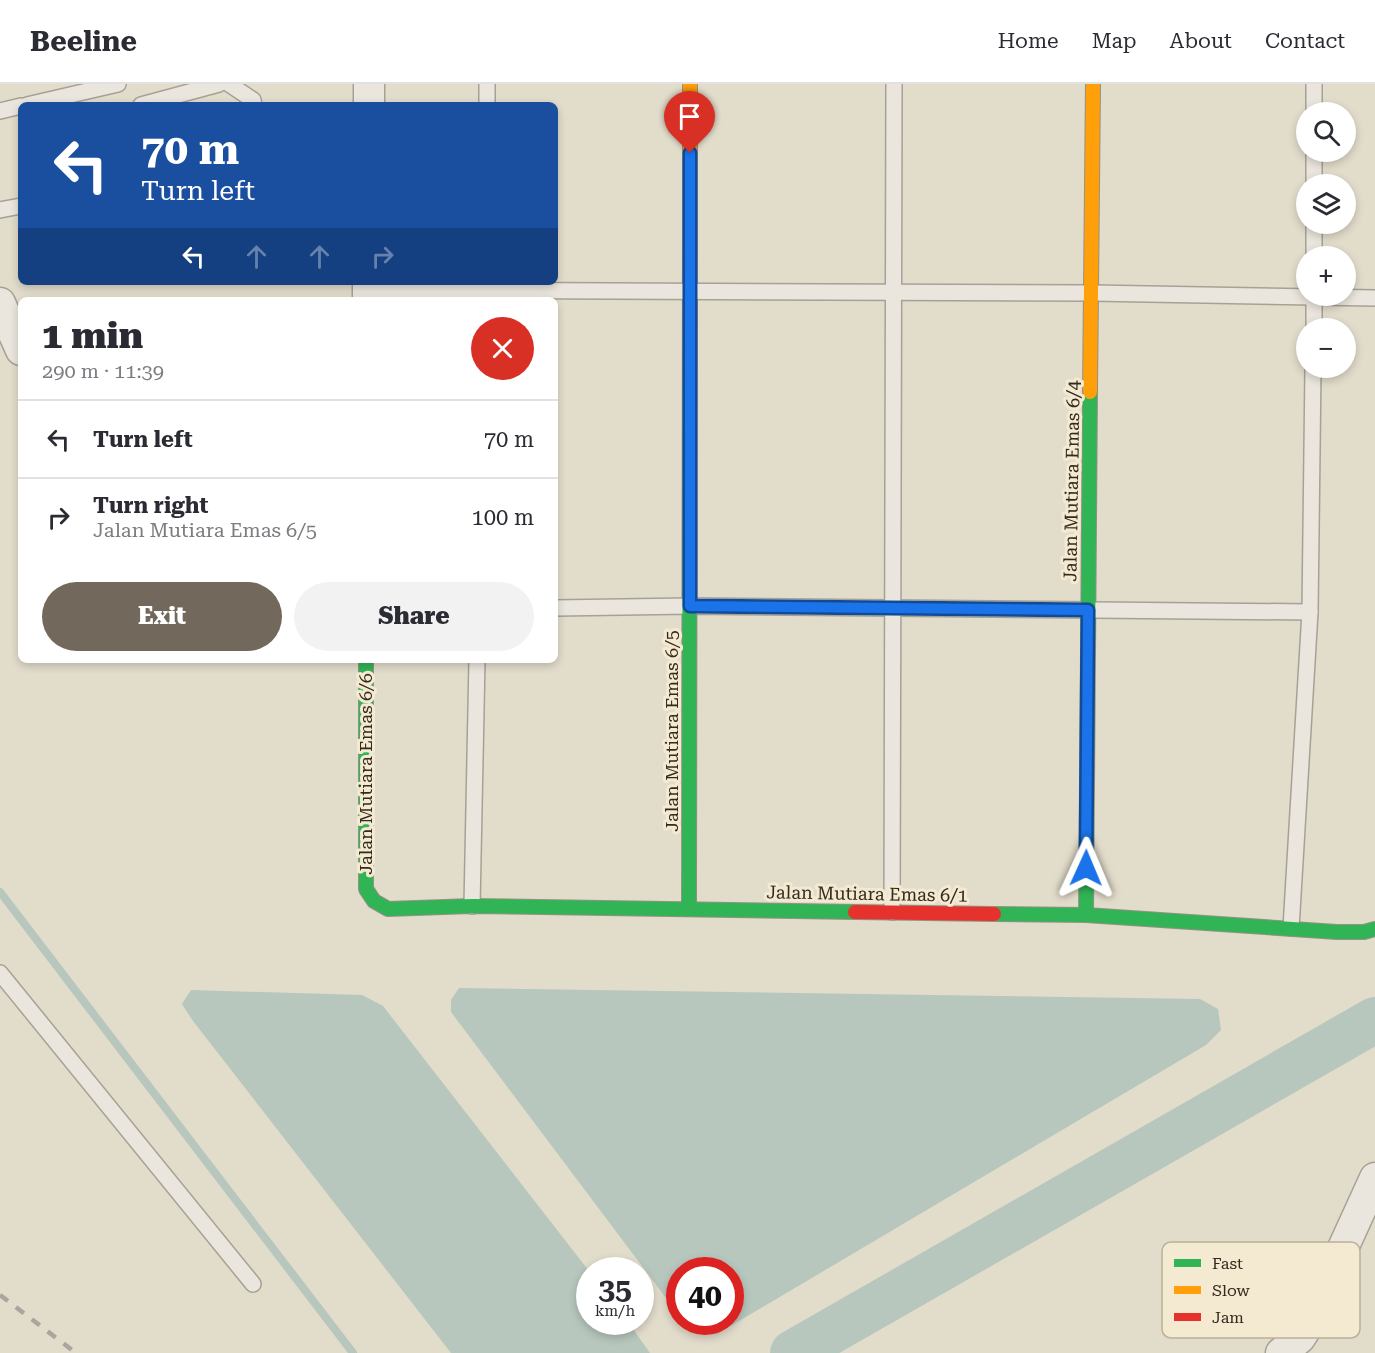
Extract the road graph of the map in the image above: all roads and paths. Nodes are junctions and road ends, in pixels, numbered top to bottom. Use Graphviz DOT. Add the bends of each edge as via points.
graph roads {
  1 [pos="118,84"];
  2 [pos="219,84"];
  3 [pos="229,84"];
  4 [pos="369,84"];
  5 [pos="487,84"];
  6 [pos="690,84"];
  7 [pos="894,84"];
  8 [pos="1093,84"];
  9 [pos="1314,84"];
  10 [pos="40,102"];
  11 [pos="152,102"];
  12 [pos="253,102"];
  13 [pos="369,102"];
  14 [pos="487,102"];
  15 [pos="1314,102"];
  16 [pos="18,107"];
  17 [pos="0,111"];
  18 [pos="18,207"];
  19 [pos="0,210"];
  20 [pos="368,291"];
  21 [pos="486,291"];
  22 [pos="690,291"];
  23 [pos="894,292"];
  24 [pos="1092,293"];
  25 [pos="1296,296"];
  26 [pos="1356,297"];
  27 [pos="1375,298"];
  28 [pos="0,303"];
  29 [pos="18,343"];
  30 [pos="1313,378"];
  31 [pos="690,606"];
  32 [pos="558,608"];
  33 [pos="893,608"];
  34 [pos="1088,610"];
  35 [pos="1310,612"];
  36 [pos="366,663"];
  37 [pos="477,663"];
  38 [pos="366,889"];
  39 [pos="472,906"];
  40 [pos="689,909"];
  41 [pos="892,912"];
  42 [pos="1086,915"];
  43 [pos="1292,928"];
  44 [pos="1375,929"];
  45 [pos="0,974"];
  46 [pos="1375,1178"];
  47 [pos="1346,1242"];
  48 [pos="252,1284"];
  49 [pos="1299,1338"];
  50 [pos="1281,1353"];
  1 -- 10 [label="lane"];
  2 -- 11 [label="lane"];
  3 -- 12 [label="lane"];
  4 -- 13 [label="street"];
  5 -- 14 [label="lane"];
  6 -- 22 [label="street, Jalan Mutiara Emas 6/5"];
  7 -- 23 [label="lane"];
  8 -- 24 [label="street, Jalan Mutiara Emas 6/4"];
  9 -- 15 [label="lane"];
  16 -- 17 [label="lane"];
  18 -- 19 [label="lane"];
  20 -- 21 [label="lane"];
  21 -- 22 [label="lane"];
  22 -- 23 [label="lane"];
  22 -- 31 [label="street, Jalan Mutiara Emas 6/5"];
  23 -- 24 [label="lane"];
  23 -- 33 [label="lane"];
  24 -- 25 [label="lane"];
  24 -- 34 [label="street, Jalan Mutiara Emas 6/4"];
  26 -- 27 [label="lane"];
  28 -- 29 [label="street"];
  30 -- 35 [label="lane"];
  31 -- 32 [label="lane"];
  31 -- 33 [label="lane"];
  31 -- 40 [label="street, Jalan Mutiara Emas 6/5"];
  33 -- 34 [label="lane"];
  33 -- 41 [label="lane"];
  34 -- 35 [label="lane"];
  34 -- 42 [label="street, Jalan Mutiara Emas 6/4"];
  35 -- 43 [label="lane"];
  36 -- 38 [label="street, Jalan Mutiara Emas 6/6"];
  37 -- 39 [label="lane"];
  38 -- 39 [label="street, Jalan Mutiara Emas 6/1" via="374,901 388,909"];
  39 -- 40 [label="street, Jalan Mutiara Emas 6/1"];
  40 -- 41 [label="street, Jalan Mutiara Emas 6/1"];
  41 -- 42 [label="street, Jalan Mutiara Emas 6/1"];
  42 -- 43 [label="street, Jalan Mutiara Emas 6/1"];
  43 -- 44 [label="street, Jalan Mutiara Emas 6/1" via="1337,932"];
  45 -- 48 [label="lane"];
  46 -- 47 [label="street"];
  49 -- 50 [label="street"];
}
